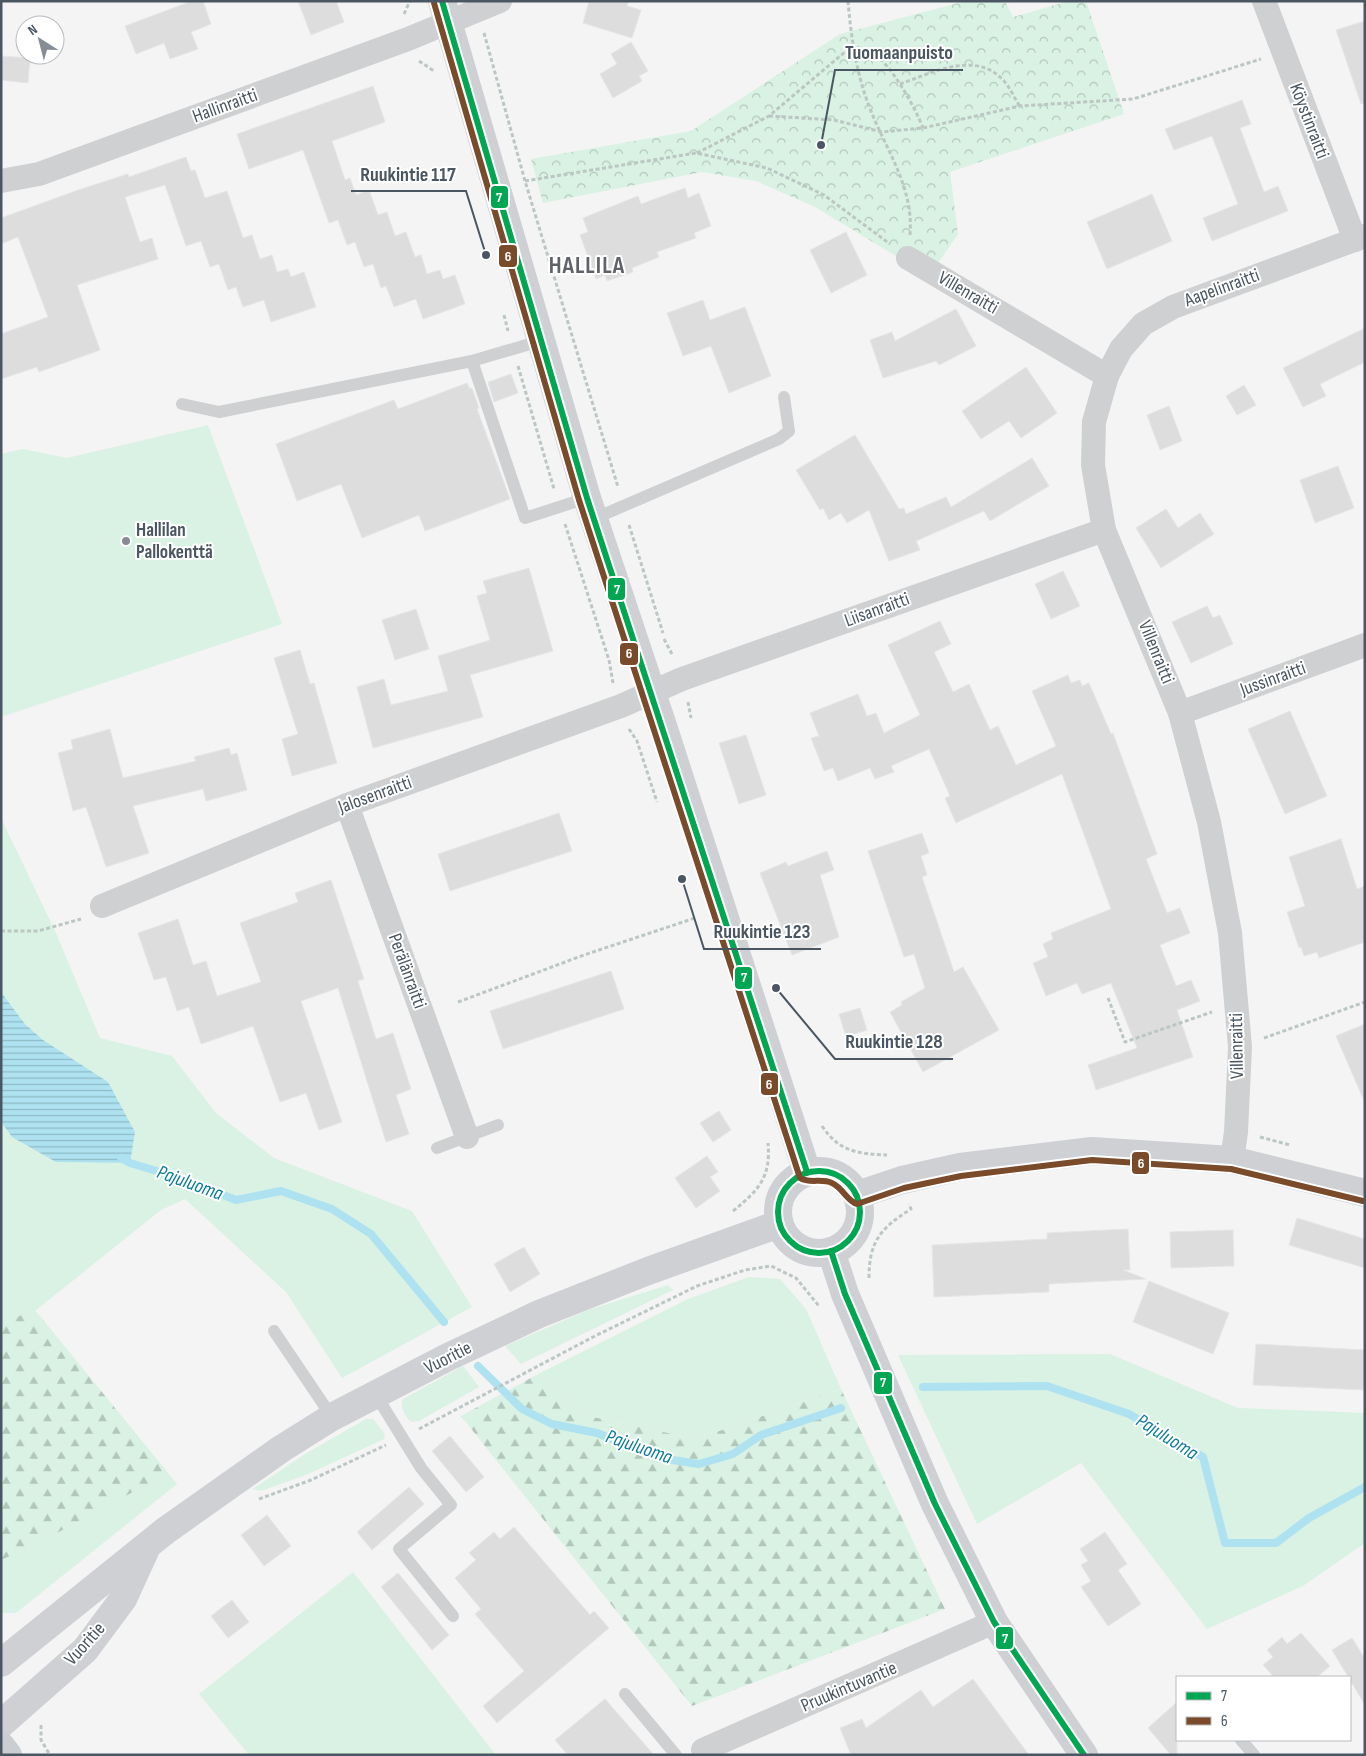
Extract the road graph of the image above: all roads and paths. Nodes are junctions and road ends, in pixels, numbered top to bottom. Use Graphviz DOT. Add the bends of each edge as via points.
graph roads {
  1 [pos="410,1"];
  2 [pos="848,1"];
  3 [pos="1264,1"];
  4 [pos="489,5"];
  5 [pos="444,12"];
  6 [pos="408,39"];
  7 [pos="852,46"];
  8 [pos="1283,52"];
  9 [pos="436,79"];
  10 [pos="900,84"];
  11 [pos="1020,106"];
  12 [pos="769,116"];
  13 [pos="923,128"];
  14 [pos="882,132"];
  15 [pos="696,153"];
  16 [pos="525,181"];
  17 [pos="1,182"];
  18 [pos="1360,238"];
  19 [pos="908,258"];
  20 [pos="502,312"];
  21 [pos="540,342"];
  22 [pos="513,349"];
  23 [pos="472,361"];
  24 [pos="1106,376"];
  25 [pos="784,397"];
  26 [pos="182,404"];
  27 [pos="624,506"];
  28 [pos="559,507"];
  29 [pos="590,509"];
  30 [pos="1104,530"];
  31 [pos="1365,645"];
  32 [pos="682,679"];
  33 [pos="652,693"];
  34 [pos="621,706"];
  35 [pos="1180,713"];
  36 [pos="692,722"];
  37 [pos="346,805"];
  38 [pos="658,805"];
  39 [pos="102,906"];
  40 [pos="693,910"];
  41 [pos="695,918"];
  42 [pos="698,927"];
  43 [pos="1,931"];
  44 [pos="1108,998"];
  45 [pos="458,1002"];
  46 [pos="1365,1002"];
  47 [pos="1236,1003"];
  48 [pos="1240,1047"];
  49 [pos="818,1120"];
  50 [pos="498,1125"];
  51 [pos="767,1135"];
  52 [pos="467,1137"];
  53 [pos="437,1148"];
  54 [pos="895,1156"];
  55 [pos="1232,1160"];
  56 [pos="807,1172"];
  57 [pos="1365,1193"];
  58 [pos="857,1195"];
  59 [pos="911,1209"];
  60 [pos="728,1215"];
  61 [pos="779,1224"];
  62 [pos="831,1251"];
  63 [pos="746,1270"];
  64 [pos="869,1286"];
  65 [pos="274,1331"];
  66 [pos="376,1395"];
  67 [pos="332,1417"];
  68 [pos="402,1438"];
  69 [pos="250,1504"];
  70 [pos="147,1547"];
  71 [pos="453,1616"];
  72 [pos="994,1622"];
  73 [pos="1,1663"];
  74 [pos="625,1694"];
  75 [pos="42,1718"];
  76 [pos="1,1724"];
  77 [pos="1242,1741"];
  78 [pos="1,1746"];
  79 [pos="696,1752"];
  80 [pos="8,1755"];
  81 [pos="50,1755"];
  82 [pos="676,1755"];
  83 [pos="1084,1755"];
  84 [pos="1254,1755"];
  1 -- 6 [label="path" via="402,18"];
  2 -- 7 [label="path"];
  3 -- 8 [label="street, Köystinraitti"];
  4 -- 5 [label="street, Hallinraitti"];
  4 -- 16 [label="path"];
  5 -- 6 [label="street, Hallinraitti"];
  5 -- 21 [label="street"];
  6 -- 9 [label="path" via="415,59 434,70"];
  6 -- 17 [label="street, Hallinraitti" via="39,174"];
  7 -- 10 [label="path" via="875,54"];
  7 -- 12 [label="path"];
  7 -- 14 [label="path" via="869,106"];
  8 -- 11 [label="path" via="1133,99"];
  8 -- 18 [label="street, Köystinraitti"];
  10 -- 11 [label="path" via="957,65 981,65 1003,79"];
  10 -- 13 [label="path"];
  11 -- 13 [label="path"];
  12 -- 14 [label="path" via="834,120"];
  12 -- 15 [label="path"];
  13 -- 14 [label="path"];
  14 -- 19 [label="path" via="900,170 911,218"];
  15 -- 16 [label="path"];
  15 -- 19 [label="path" via="767,168 824,195"];
  16 -- 27 [label="path"];
  18 -- 24 [label="street, Aapelinraitti" via="1173,306 1143,324 1121,349"];
  19 -- 24 [label="street, Villenraitti"];
  20 -- 22 [label="path"];
  21 -- 22 [label="lane"];
  21 -- 29 [label="street"];
  22 -- 23 [label="lane"];
  22 -- 28 [label="path"];
  23 -- 26 [label="lane" via="220,412"];
  23 -- 28 [label="lane" via="525,518"];
  24 -- 30 [label="street, Villenraitti" via="1094,422 1093,465"];
  25 -- 27 [label="lane" via="789,431 779,439"];
  27 -- 29 [label="lane"];
  27 -- 32 [label="path" via="665,641"];
  28 -- 29 [label="lane"];
  28 -- 34 [label="path"];
  29 -- 33 [label="street"];
  30 -- 32 [label="street, Liisanraitti"];
  30 -- 35 [label="street, Villenraitti"];
  31 -- 35 [label="street, Jussinraitti"];
  32 -- 33 [label="street, Liisanraitti"];
  32 -- 36 [label="path"];
  33 -- 34 [label="street, Jalosenraitti"];
  33 -- 56 [label="street"];
  34 -- 37 [label="street, Jalosenraitti"];
  34 -- 38 [label="path" via="637,741"];
  35 -- 47 [label="street, Villenraitti" via="1209,822 1230,933"];
  37 -- 39 [label="street, Jalosenraitti"];
  37 -- 52 [label="street, Perälänraitti"];
  39 -- 43 [label="path" via="84,918 50,929"];
  40 -- 41 [label="path"];
  41 -- 42 [label="path"];
  41 -- 45 [label="path"];
  44 -- 47 [label="path" via="1125,1042"];
  46 -- 48 [label="path"];
  47 -- 48 [label="street, Villenraitti"];
  48 -- 55 [label="street, Villenraitti"];
  49 -- 54 [label="path" via="830,1139 857,1154"];
  50 -- 52 [label="lane"];
  51 -- 60 [label="path" via="769,1157 764,1179 751,1196"];
  52 -- 53 [label="lane"];
  55 -- 57 [label="street"];
  55 -- 58 [label="street" via="1092,1151 960,1167 902,1180"];
  56 -- 58 [label="street" via="825,1171 842,1177"];
  56 -- 61 [label="street" via="786,1186 777,1211"];
  58 -- 62 [label="street" via="859,1223 844,1245"];
  59 -- 64 [label="path" via="889,1223 876,1239 869,1262"];
  61 -- 62 [label="street" via="785,1236 805,1251"];
  61 -- 66 [label="street, Vuoritie" via="538,1314"];
  62 -- 72 [label="street" via="845,1294 935,1504"];
  63 -- 68 [label="path" via="697,1286"];
  65 -- 67 [label="lane"];
  66 -- 67 [label="street, Vuoritie"];
  66 -- 68 [label="lane"];
  67 -- 70 [label="street, Vuoritie" via="165,1530"];
  68 -- 69 [label="path"];
  68 -- 71 [label="lane" via="451,1505 398,1549"];
  70 -- 73 [label="street, Vuoritie"];
  70 -- 76 [label="street, Vuoritie" via="123,1599 85,1650"];
  72 -- 79 [label="street, Pruukintuvantie"];
  72 -- 83 [label="street"];
  74 -- 82 [label="lane"];
  75 -- 81 [label="path" via="41,1740"];
  77 -- 84 [label="lane"];
  78 -- 80 [label="main road"];
}
